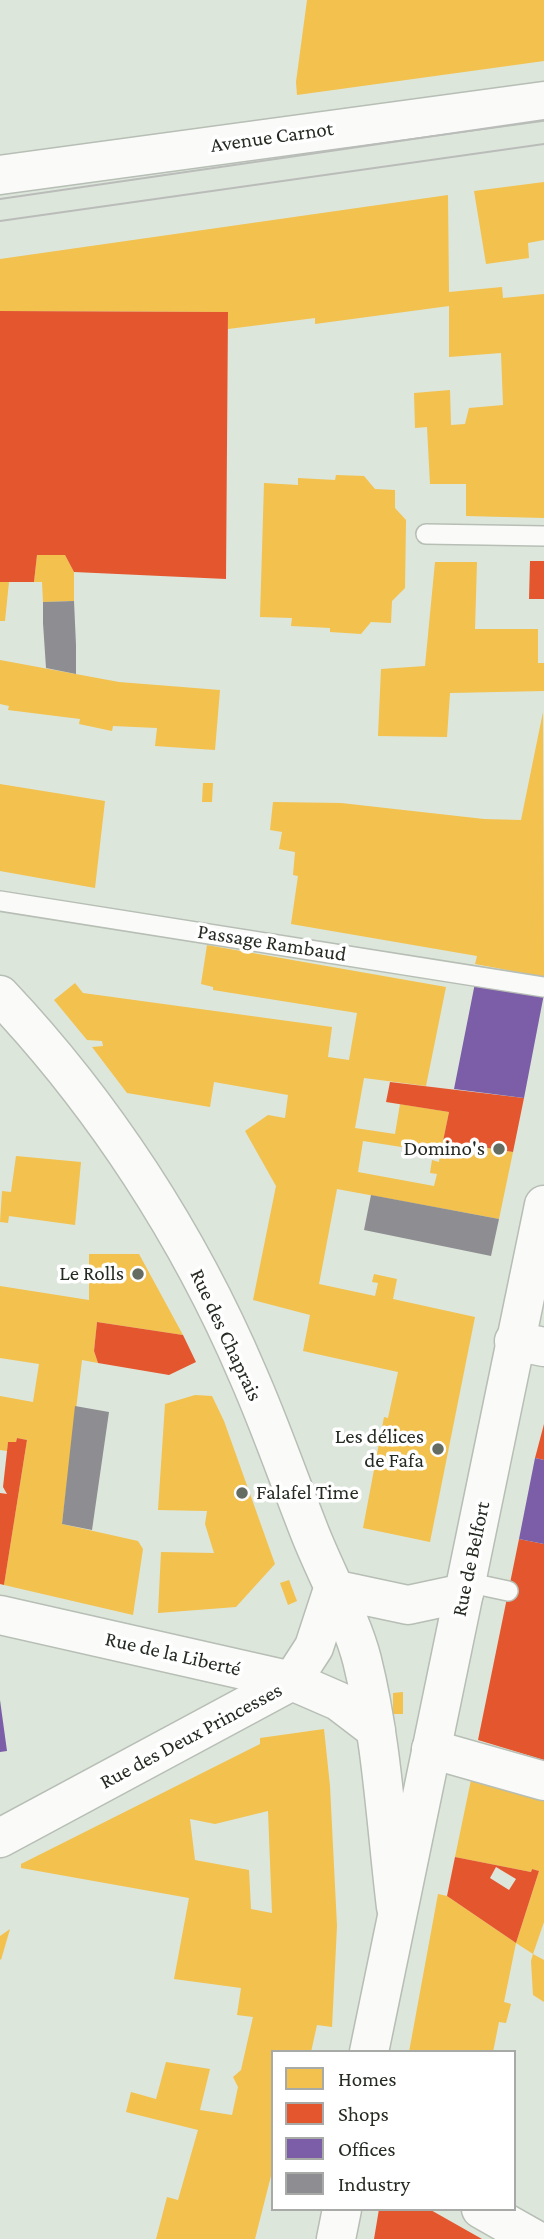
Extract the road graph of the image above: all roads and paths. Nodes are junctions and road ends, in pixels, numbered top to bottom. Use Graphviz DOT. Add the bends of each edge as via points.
graph roads {
  1 [pos="544,101"];
  2 [pos="0,175"];
  3 [pos="426,534"];
  4 [pos="544,536"];
  5 [pos="0,901"];
  6 [pos="544,987"];
  7 [pos="0,995"];
  8 [pos="544,1205"];
  9 [pos="529,1344"];
  10 [pos="465,1588"];
  11 [pos="333,1589"];
  12 [pos="508,1591"];
  13 [pos="0,1615"];
  14 [pos="292,1681"];
  15 [pos="376,1730"];
  16 [pos="430,1749"];
  17 [pos="544,1781"];
  18 [pos="0,1838"];
  19 [pos="396,1912"];
  20 [pos="369,2050"];
  21 [pos="342,2211"];
  22 [pos="485,2211"];
  23 [pos="337,2239"];
  24 [pos="534,2239"];
  1 -- 2 [label="street, Avenue Carnot"];
  3 -- 4 [label="lane"];
  5 -- 6 [label="lane, Passage Rambaud"];
  7 -- 11 [label="street, Rue des Chaprais" via="38,1035 119,1141 165,1213 247,1373"];
  8 -- 9 [label="street, Rue de Belfort"];
  9 -- 10 [label="street, Rue de Belfort"];
  10 -- 11 [label="street" via="408,1605"];
  10 -- 12 [label="lane"];
  10 -- 16 [label="street, Rue de Belfort"];
  11 -- 14 [label="street, Rue des Deux Princesses" via="314,1647"];
  11 -- 15 [label="street, Rue de Belfort" via="361,1655"];
  13 -- 14 [label="street, Rue de la Liberté"];
  14 -- 15 [label="street, Rue de la Liberté" via="355,1712"];
  14 -- 18 [label="street, Rue des Deux Princesses"];
  15 -- 19 [label="street, Rue de Belfort"];
  16 -- 17 [label="street"];
  16 -- 19 [label="street, Rue de Belfort"];
  19 -- 20 [label="street, Rue de Belfort"];
  21 -- 23 [label="street"];
  22 -- 24 [label="street"];
}
